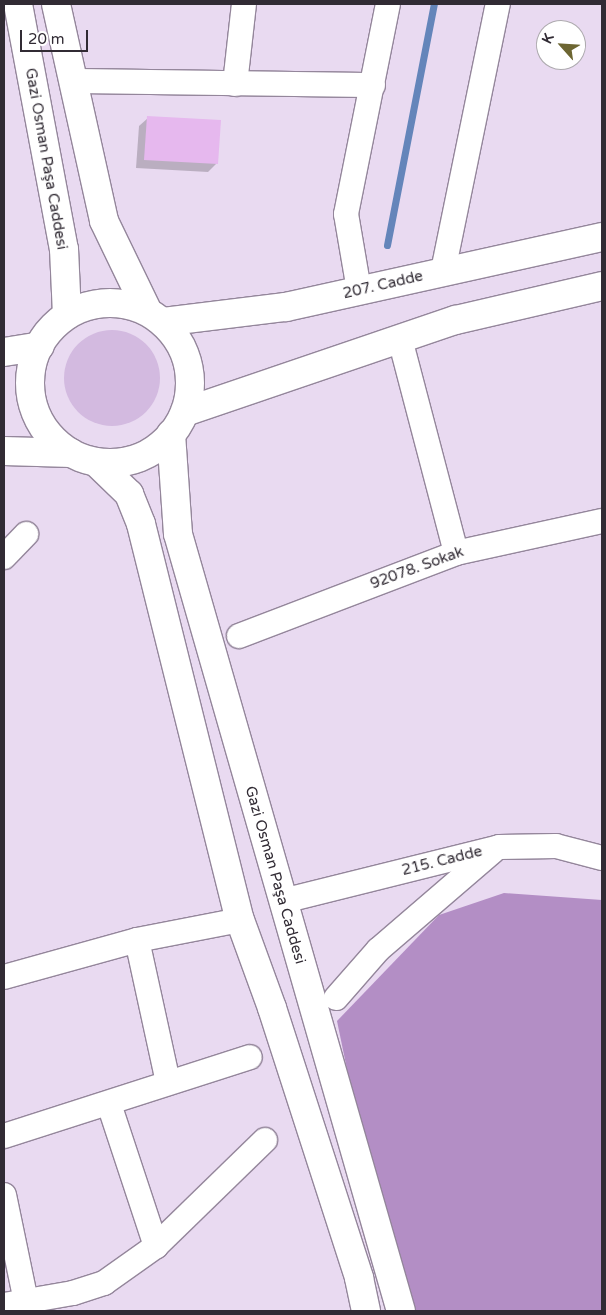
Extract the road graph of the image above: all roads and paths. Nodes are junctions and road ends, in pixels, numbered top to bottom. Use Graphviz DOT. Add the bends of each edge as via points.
graph roads {
  1 [pos="18,4"];
  2 [pos="56,4"];
  3 [pos="244,4"];
  4 [pos="388,4"];
  5 [pos="498,4"];
  6 [pos="72,81"];
  7 [pos="235,84"];
  8 [pos="373,85"];
  9 [pos="602,237"];
  10 [pos="442,271"];
  11 [pos="602,286"];
  12 [pos="358,290"];
  13 [pos="67,314"];
  14 [pos="155,316"];
  15 [pos="400,339"];
  16 [pos="40,346"];
  17 [pos="4,352"];
  18 [pos="178,423"];
  19 [pos="4,451"];
  20 [pos="71,454"];
  21 [pos="97,462"];
  22 [pos="602,521"];
  23 [pos="26,534"];
  24 [pos="456,553"];
  25 [pos="4,557"];
  26 [pos="238,636"];
  27 [pos="499,846"];
  28 [pos="602,858"];
  29 [pos="283,901"];
  30 [pos="240,920"];
  31 [pos="137,940"];
  32 [pos="4,977"];
  33 [pos="336,998"];
  34 [pos="250,1057"];
  35 [pos="168,1082"];
  36 [pos="109,1104"];
  37 [pos="4,1136"];
  38 [pos="265,1140"];
  39 [pos="4,1195"];
  40 [pos="156,1246"];
  41 [pos="77,1302"];
  42 [pos="15,1303"];
  43 [pos="366,1311"];
  44 [pos="401,1311"];
  1 -- 13 [label="main road, Gazi Osman Paşa Caddesi" via="64,249"];
  2 -- 6 [label="main road"];
  3 -- 7 [label="street"];
  4 -- 8 [label="street"];
  5 -- 10 [label="street"];
  6 -- 7 [label="street"];
  6 -- 14 [label="main road" via="104,221"];
  7 -- 8 [label="street"];
  8 -- 12 [label="street" via="346,214"];
  9 -- 10 [label="main road, 207. Cadde"];
  10 -- 12 [label="main road, 207. Cadde"];
  11 -- 15 [label="main road" via="456,320"];
  12 -- 14 [label="main road, 207. Cadde" via="286,307"];
  13 -- 14 [label="main road" via="92,304 120,302"];
  13 -- 16 [label="main road" via="46,333"];
  14 -- 18 [label="main road" via="180,343 189,365 190,389"];
  15 -- 18 [label="main road"];
  15 -- 24 [label="street"];
  16 -- 17 [label="main road"];
  16 -- 20 [label="main road" via="33,358 29,385 35,412 49,436"];
  18 -- 21 [label="main road" via="151,452 124,462"];
  18 -- 29 [label="main road, Gazi Osman Paşa Caddesi" via="178,534"];
  19 -- 20 [label="main road"];
  20 -- 21 [label="main road"];
  21 -- 30 [label="main road" via="129,494 141,524"];
  22 -- 24 [label="street, 92078. Sokak"];
  23 -- 25 [label="street"];
  24 -- 26 [label="street, 92078. Sokak"];
  27 -- 28 [label="street, 215. Cadde" via="556,846"];
  27 -- 29 [label="street, 215. Cadde"];
  27 -- 33 [label="street" via="433,899 378,950"];
  29 -- 44 [label="main road, Gazi Osman Paşa Caddesi"];
  30 -- 31 [label="street"];
  30 -- 43 [label="main road" via="272,1008 359,1278"];
  31 -- 32 [label="street"];
  31 -- 35 [label="street"];
  34 -- 35 [label="street"];
  35 -- 36 [label="street"];
  36 -- 37 [label="street"];
  36 -- 40 [label="street"];
  38 -- 40 [label="street"];
  39 -- 42 [label="street"];
  40 -- 41 [label="street"];
  41 -- 42 [label="street"];
}
